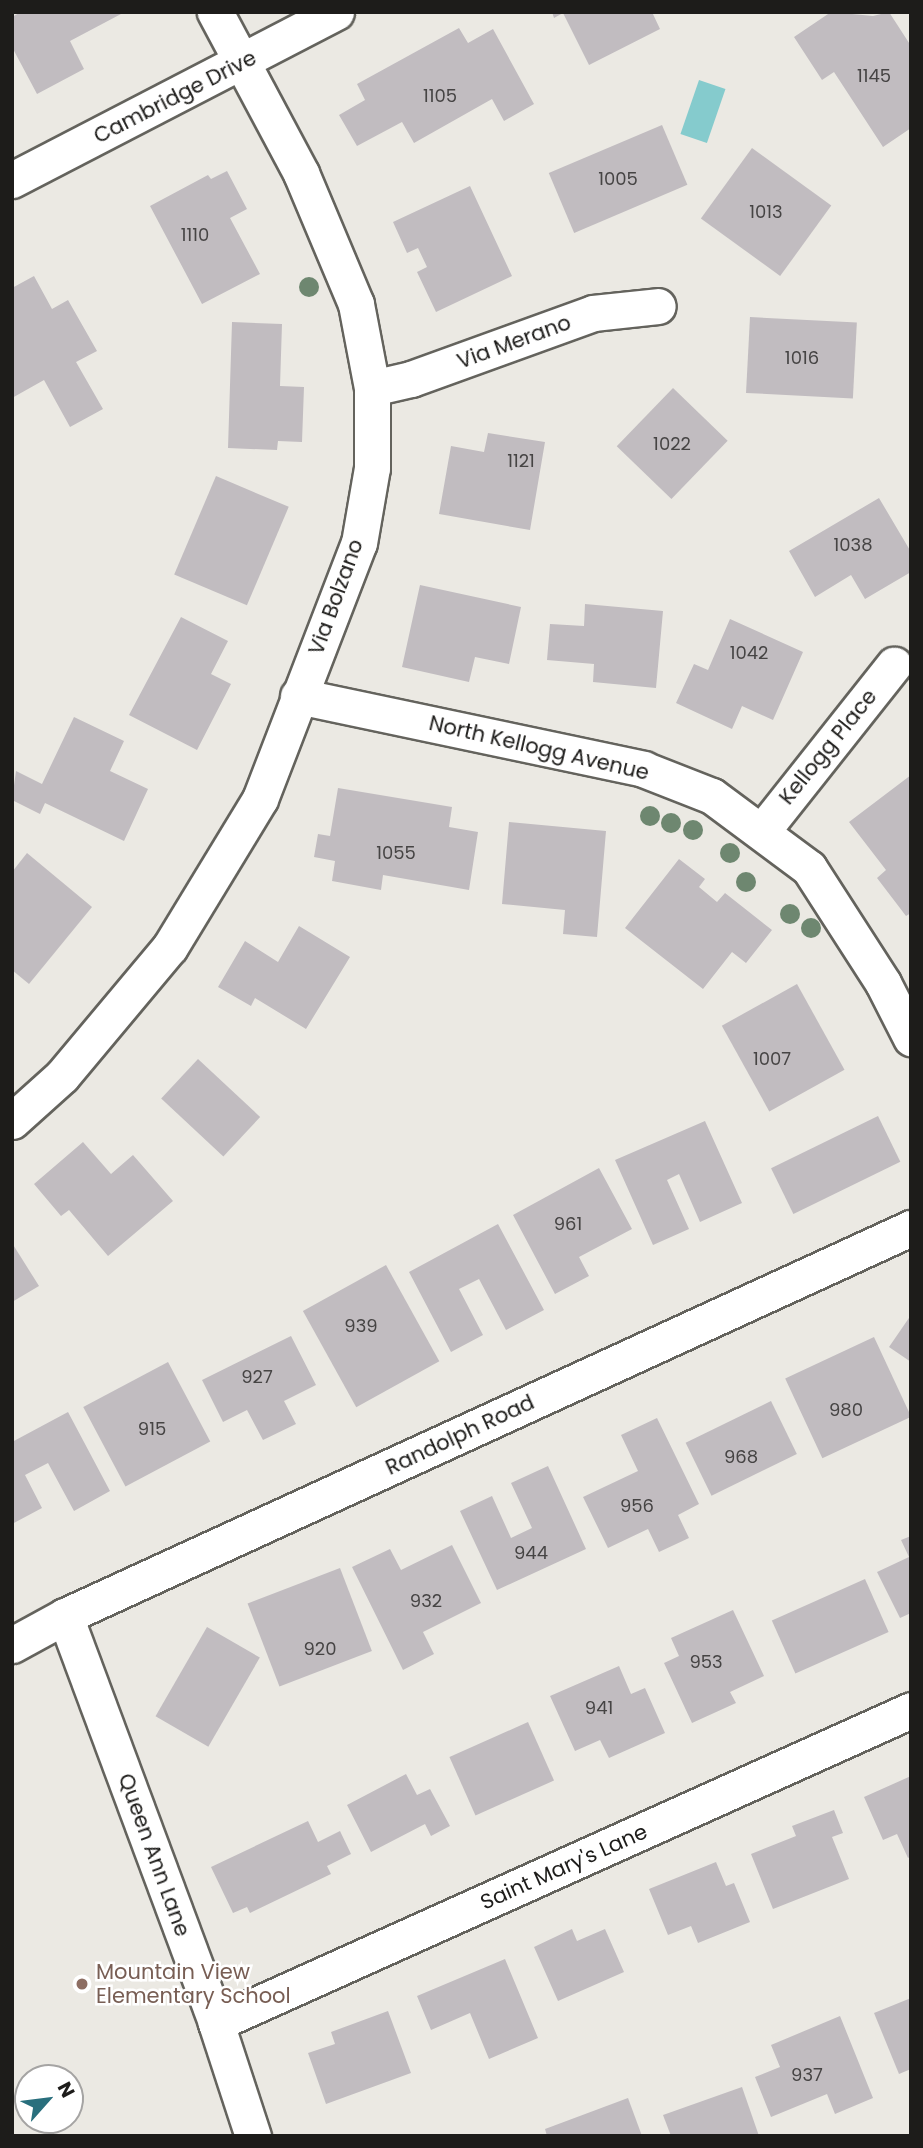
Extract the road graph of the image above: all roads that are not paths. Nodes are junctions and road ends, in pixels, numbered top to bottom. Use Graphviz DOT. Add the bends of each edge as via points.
graph roads {
  1 [pos="215,12"];
  2 [pos="336,12"];
  3 [pos="243,61"];
  4 [pos="12,180"];
  5 [pos="658,306"];
  6 [pos="372,388"];
  7 [pos="894,664"];
  8 [pos="298,695"];
  9 [pos="763,830"];
  10 [pos="911,1038"];
  11 [pos="12,1121"];
  12 [pos="911,1228"];
  13 [pos="65,1616"];
  14 [pos="12,1645"];
  15 [pos="911,1710"];
  16 [pos="216,2024"];
  17 [pos="253,2136"];
  1 -- 3 [label="street, Via Bolzano"];
  2 -- 3 [label="street, Cambridge Drive"];
  3 -- 4 [label="street, Cambridge Drive"];
  3 -- 6 [label="street, Via Bolzano" via="301,173 356,303"];
  5 -- 6 [label="street, Via Merano" via="593,313 411,379"];
  6 -- 8 [label="street, Via Bolzano" via="372,468 359,543"];
  7 -- 9 [label="street, Kellogg Place"];
  8 -- 9 [label="street, North Kellogg Avenue" via="643,769 712,796"];
  8 -- 11 [label="street, Via Bolzano" via="260,799 170,947 62,1076"];
  9 -- 10 [label="street, North Kellogg Avenue" via="809,868 833,900"];
  12 -- 13 [label="street, Randolph Road"];
  13 -- 14 [label="street, Randolph Road"];
  13 -- 16 [label="street, Queen Ann Lane"];
  15 -- 16 [label="street, Saint Mary's Lane"];
  16 -- 17 [label="street, Queen Ann Lane"];
}
